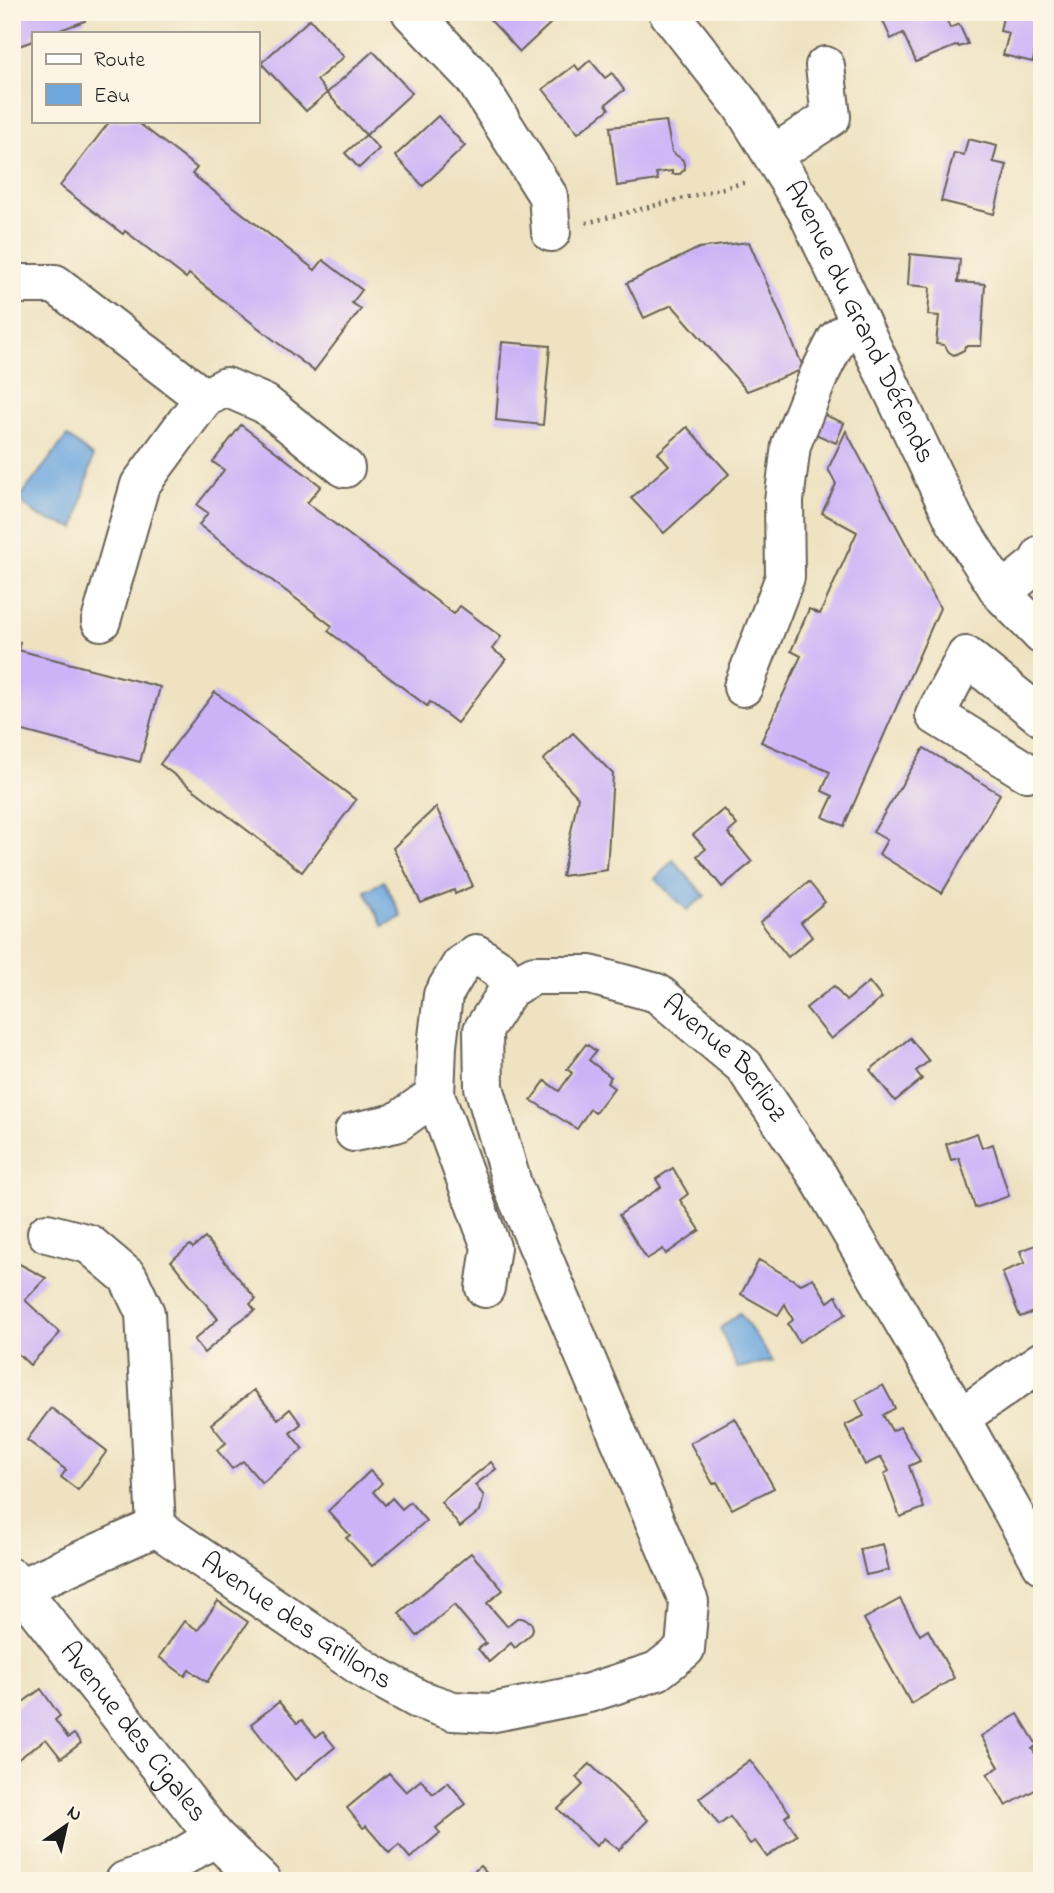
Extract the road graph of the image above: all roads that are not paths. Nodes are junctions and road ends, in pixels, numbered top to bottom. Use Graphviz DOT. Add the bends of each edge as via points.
graph roads {
  1 [pos="411,12"];
  2 [pos="668,12"];
  3 [pos="825,66"];
  4 [pos="779,164"];
  5 [pos="551,232"];
  6 [pos="12,284"];
  7 [pos="860,322"];
  8 [pos="204,398"];
  9 [pos="345,468"];
  10 [pos="1042,554"];
  11 [pos="1001,593"];
  12 [pos="101,621"];
  13 [pos="1042,635"];
  14 [pos="743,687"];
  15 [pos="1042,717"];
  16 [pos="1029,769"];
  17 [pos="510,988"];
  18 [pos="435,1095"];
  19 [pos="354,1132"];
  20 [pos="47,1233"];
  21 [pos="485,1288"];
  22 [pos="1042,1361"];
  23 [pos="960,1418"];
  24 [pos="156,1527"];
  25 [pos="1042,1564"];
  26 [pos="16,1583"];
  27 [pos="215,1837"];
  28 [pos="125,1881"];
  29 [pos="261,1881"];
  1 -- 5 [label="street" via="474,78 548,196"];
  2 -- 4 [label="street, Avenue du Grand Défends" via="741,106"];
  3 -- 4 [label="street" via="831,117"];
  4 -- 7 [label="street, Avenue du Grand Défends"];
  6 -- 8 [label="street" via="55,284"];
  7 -- 11 [label="street, Avenue du Grand Défends" via="955,521"];
  7 -- 14 [label="street" via="836,340 791,445 784,501 785,577"];
  8 -- 9 [label="street" via="226,387 265,404"];
  8 -- 12 [label="street" via="139,485"];
  10 -- 11 [label="street" via="1038,563"];
  11 -- 13 [label="street, Avenue du Grand Défends"];
  15 -- 16 [label="street" via="966,656 935,715"];
  17 -- 18 [label="street" via="500,970 476,954 461,965 443,995"];
  17 -- 23 [label="street, Avenue Berlioz" via="534,975 590,975 657,993 744,1066 818,1176"];
  17 -- 24 [label="street, Avenue des Grillons" via="483,1030 484,1087 513,1187 689,1602 685,1649 657,1671 589,1693 490,1713 453,1711 418,1699 369,1672"];
  18 -- 19 [label="street" via="396,1123"];
  18 -- 21 [label="street" via="491,1247"];
  20 -- 24 [label="street" via="89,1244 128,1277 145,1313"];
  22 -- 23 [label="street"];
  23 -- 25 [label="street, Avenue Berlioz"];
  24 -- 26 [label="street"];
  26 -- 27 [label="street, Avenue des Cigales"];
  27 -- 28 [label="street" via="167,1866"];
  27 -- 29 [label="street, Avenue des Cigales"];
}
